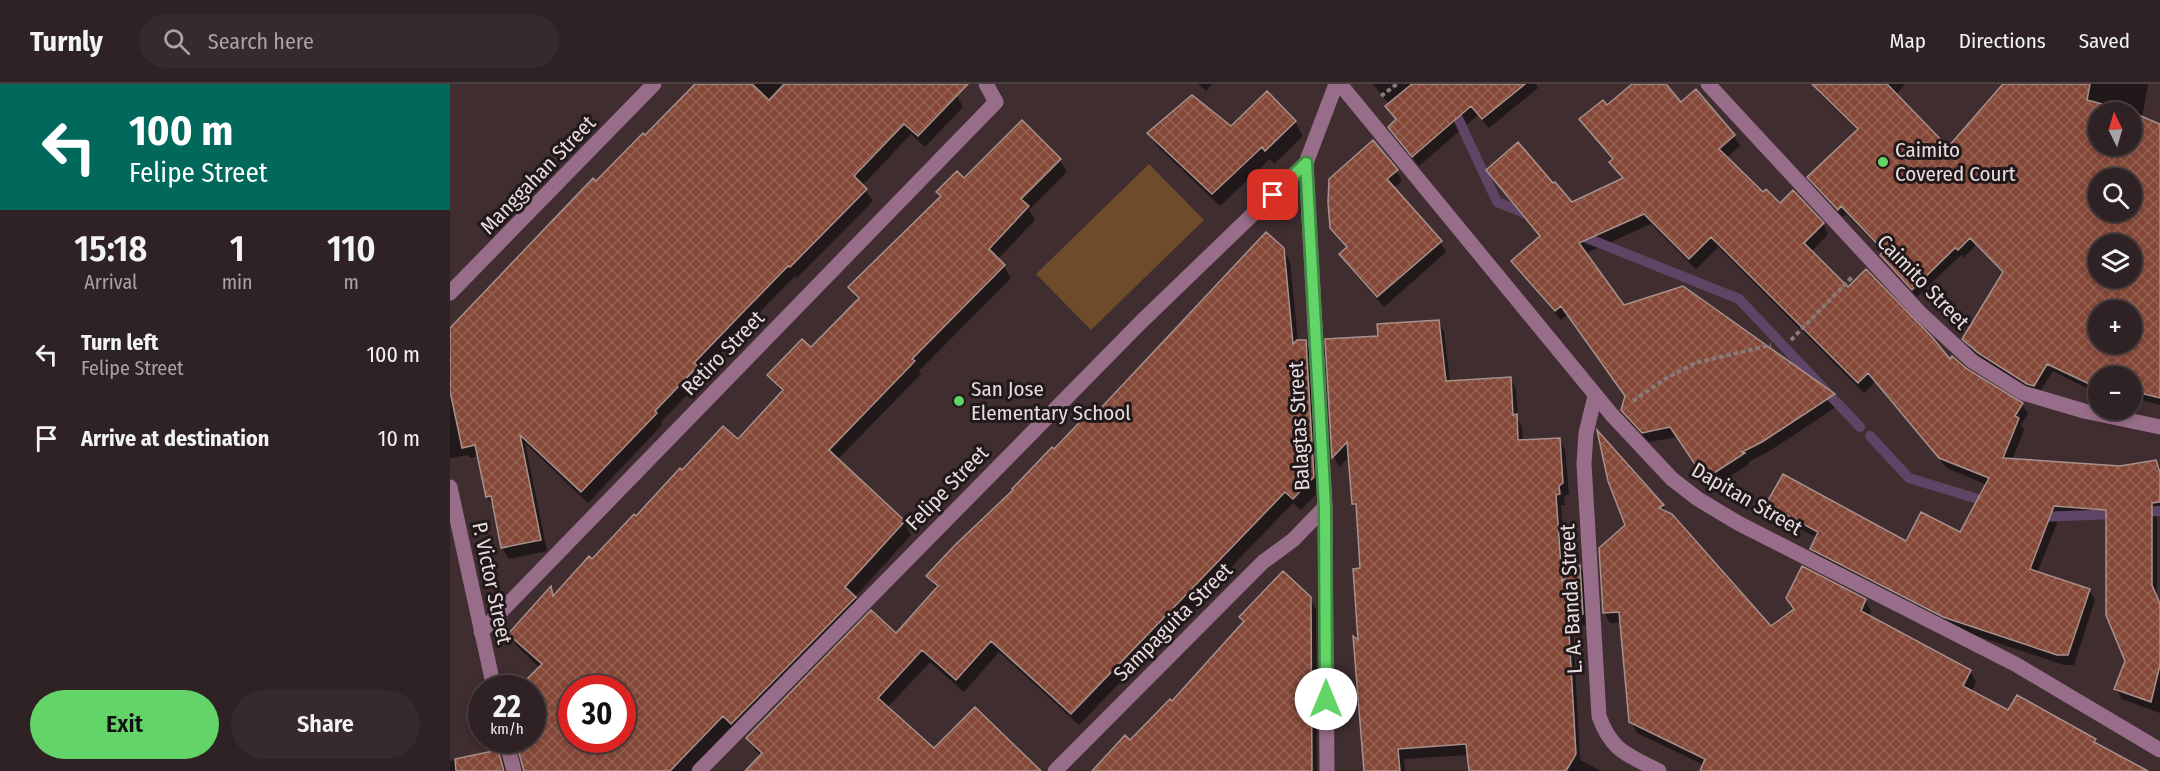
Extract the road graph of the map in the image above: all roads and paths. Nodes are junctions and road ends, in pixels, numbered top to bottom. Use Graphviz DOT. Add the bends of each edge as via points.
graph roads {
  1 [pos="654,84"];
  2 [pos="986,84"];
  3 [pos="1338,84"];
  4 [pos="1397,84"];
  5 [pos="1708,84"];
  6 [pos="1384,94"];
  7 [pos="1306,163"];
  8 [pos="1871,259"];
  9 [pos="450,293"];
  10 [pos="1791,340"];
  11 [pos="1771,345"];
  12 [pos="1595,396"];
  13 [pos="1612,415"];
  14 [pos="2160,427"];
  15 [pos="450,486"];
  16 [pos="1325,507"];
  17 [pos="481,632"];
  18 [pos="491,675"];
  19 [pos="2160,750"];
  20 [pos="509,753"];
  21 [pos="514,771"];
  22 [pos="699,771"];
  23 [pos="1055,771"];
  24 [pos="1327,771"];
  25 [pos="1659,771"];
  1 -- 9 [label="street, Manggahan Street"];
  2 -- 17 [label="street, Retiro Street" via="996,102"];
  3 -- 7 [label="street, Balagtas Street"];
  3 -- 12 [label="street, Dapitan Street"];
  4 -- 6 [label="path"];
  5 -- 8 [label="street, Caimito Street"];
  7 -- 16 [label="street, Balagtas Street"];
  7 -- 22 [label="street, Felipe Street" via="1132,330"];
  8 -- 10 [label="path"];
  8 -- 14 [label="street, Caimito Street" via="1972,362 2023,393"];
  11 -- 13 [label="path" via="1695,363"];
  12 -- 13 [label="street, Dapitan Street"];
  12 -- 25 [label="street, L. A. Banda Street" via="1584,464 1599,716 1605,733 1619,750"];
  13 -- 19 [label="street, Dapitan Street" via="1672,479 1698,499 2015,664"];
  15 -- 17 [label="street, P. Victor Street"];
  16 -- 23 [label="street, Sampaguita Street" via="1293,540 1263,562"];
  16 -- 24 [label="street, Balagtas Street"];
  17 -- 18 [label="street, P. Victor Street"];
  20 -- 21 [label="street"];
}
